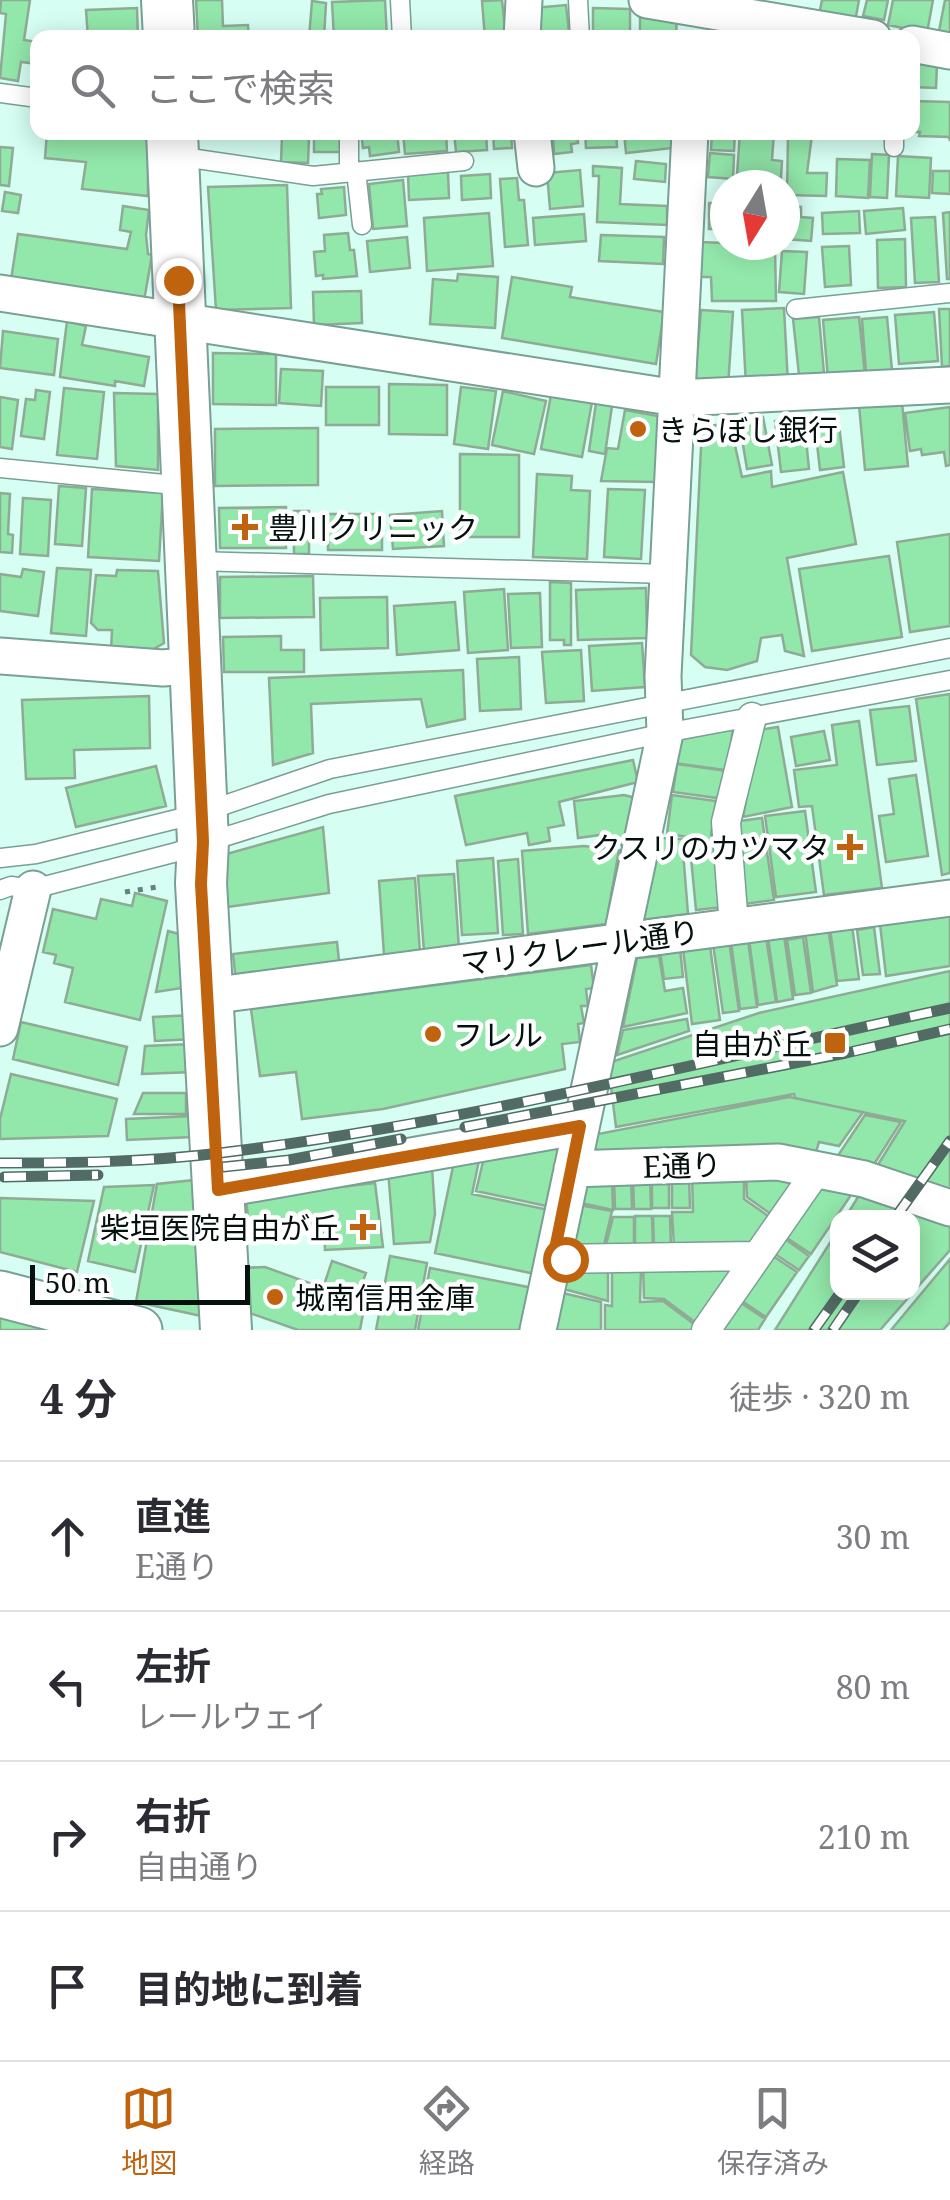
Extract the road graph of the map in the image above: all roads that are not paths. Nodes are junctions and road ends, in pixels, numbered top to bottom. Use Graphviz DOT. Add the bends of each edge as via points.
graph roads {
  1 [pos="167,0"];
  2 [pos="400,0"];
  3 [pos="524,0"];
  4 [pos="578,0"];
  5 [pos="647,0"];
  6 [pos="696,15"];
  7 [pos="169,30"];
  8 [pos="402,30"];
  9 [pos="522,30"];
  10 [pos="580,30"];
  11 [pos="811,30"];
  12 [pos="920,45"];
  13 [pos="950,51"];
  14 [pos="0,94"];
  15 [pos="30,97"];
  16 [pos="350,140"];
  17 [pos="533,140"];
  18 [pos="690,140"];
  19 [pos="172,144"];
  20 [pos="464,161"];
  21 [pos="536,168"];
  22 [pos="352,172"];
  23 [pos="362,225"];
  24 [pos="950,292"];
  25 [pos="0,293"];
  26 [pos="796,309"];
  27 [pos="180,321"];
  28 [pos="950,385"];
  29 [pos="677,398"];
  30 [pos="0,468"];
  31 [pos="186,486"];
  32 [pos="190,561"];
  33 [pos="668,574"];
  34 [pos="950,648"];
  35 [pos="0,656"];
  36 [pos="195,665"];
  37 [pos="950,680"];
  38 [pos="752,717"];
  39 [pos="665,718"];
  40 [pos="202,827"];
  41 [pos="0,858"];
  42 [pos="17,889"];
  43 [pos="950,898"];
  44 [pos="734,926"];
  45 [pos="622,942"];
  46 [pos="210,996"];
  47 [pos="0,1028"];
  48 [pos="580,1126"];
  49 [pos="572,1169"];
  50 [pos="818,1169"];
  51 [pos="218,1190"];
  52 [pos="950,1208"];
  53 [pos="755,1256"];
  54 [pos="553,1259"];
  55 [pos="0,1294"];
  56 [pos="139,1330"];
  57 [pos="226,1330"];
  58 [pos="538,1330"];
  59 [pos="706,1330"];
  1 -- 7 [label="main road"];
  2 -- 8 [label="lane"];
  3 -- 9 [label="street"];
  4 -- 10 [label="lane"];
  5 -- 6 [label="street"];
  6 -- 11 [label="street"];
  12 -- 13 [label="street"];
  14 -- 15 [label="lane"];
  16 -- 22 [label="lane"];
  17 -- 21 [label="street"];
  18 -- 29 [label="street"];
  19 -- 22 [label="lane" via="312,176"];
  19 -- 27 [label="main road"];
  20 -- 22 [label="lane"];
  22 -- 23 [label="lane"];
  24 -- 26 [label="lane"];
  25 -- 27 [label="street"];
  27 -- 29 [label="street"];
  27 -- 31 [label="main road"];
  28 -- 29 [label="street"];
  29 -- 33 [label="street"];
  30 -- 31 [label="lane"];
  31 -- 32 [label="main road"];
  32 -- 33 [label="lane"];
  32 -- 36 [label="main road"];
  33 -- 39 [label="street"];
  34 -- 39 [label="lane"];
  35 -- 36 [label="street"];
  36 -- 40 [label="main road"];
  37 -- 38 [label="lane"];
  38 -- 39 [label="lane"];
  38 -- 44 [label="street" via="726,822"];
  39 -- 40 [label="lane" via="329,804"];
  39 -- 40 [label="lane" via="330,769"];
  39 -- 45 [label="street"];
  40 -- 41 [label="lane"];
  40 -- 42 [label="lane" via="173,853"];
  40 -- 46 [label="main road"];
  42 -- 47 [label="street"];
  43 -- 44 [label="street, マリクレール通り"];
  44 -- 45 [label="street, マリクレール通り"];
  45 -- 46 [label="street, マリクレール通り"];
  45 -- 48 [label="street"];
  46 -- 51 [label="main road"];
  48 -- 49 [label="street"];
  48 -- 51 [label="street"];
  49 -- 50 [label="street, E通り" via="778,1162"];
  49 -- 54 [label="street"];
  50 -- 52 [label="street, E通り"];
  50 -- 53 [label="street"];
  51 -- 57 [label="main road"];
  53 -- 54 [label="street"];
  53 -- 59 [label="street"];
  54 -- 58 [label="street"];
  55 -- 56 [label="street"];
}
